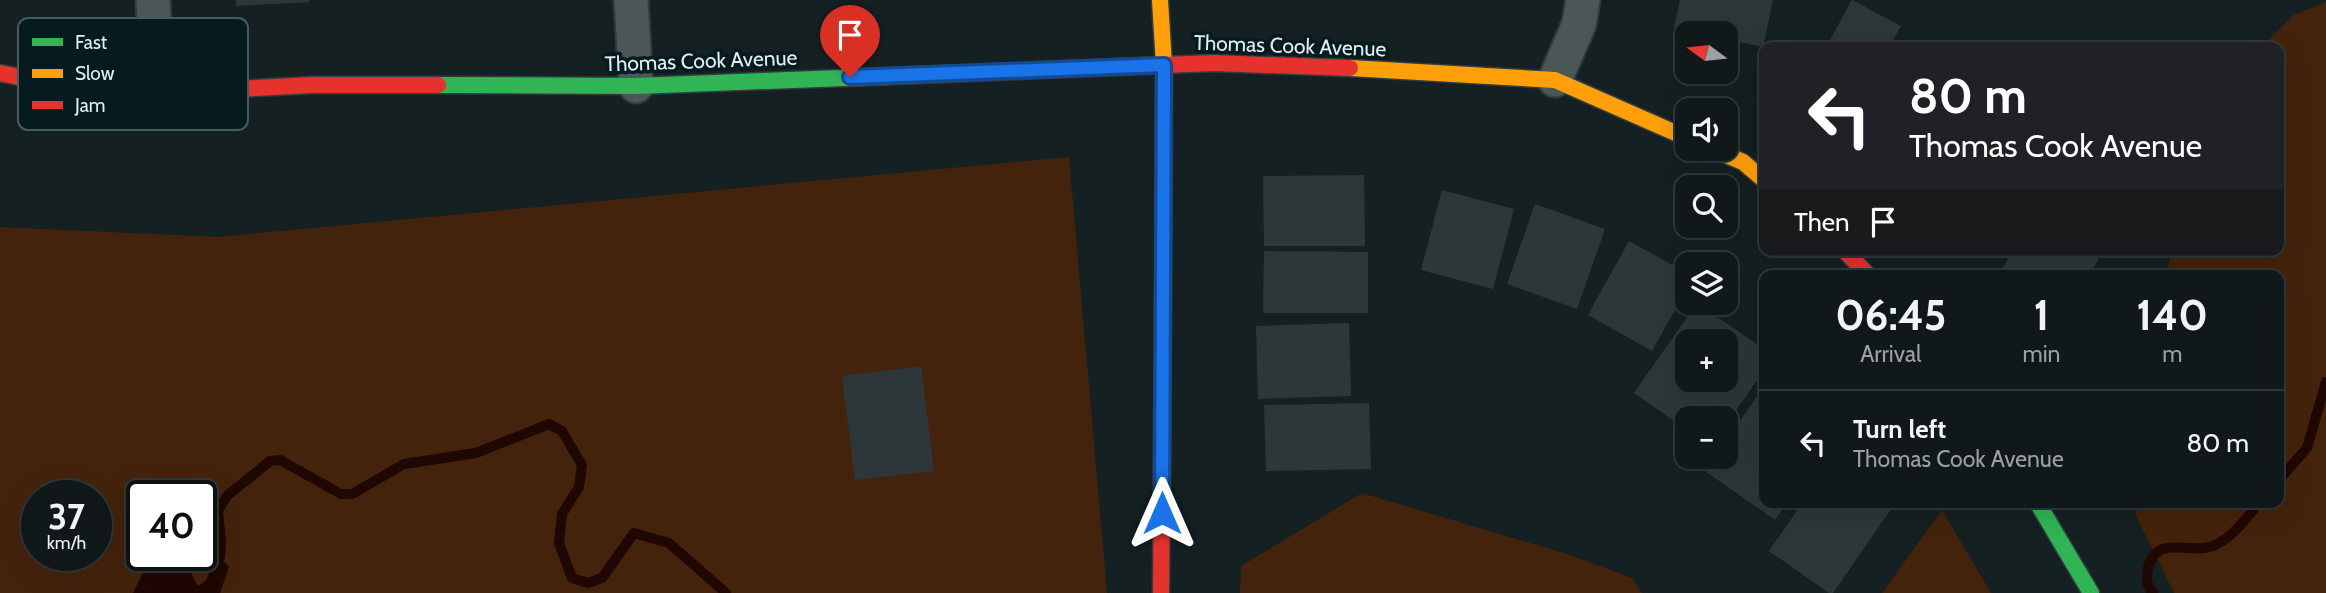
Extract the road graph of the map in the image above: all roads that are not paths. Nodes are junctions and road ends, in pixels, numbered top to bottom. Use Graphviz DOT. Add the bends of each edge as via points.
graph roads {
  1 [pos="153,0"];
  2 [pos="631,0"];
  3 [pos="1160,0"];
  4 [pos="1583,0"];
  5 [pos="154,18"];
  6 [pos="1164,65"];
  7 [pos="0,73"];
  8 [pos="18,77"];
  9 [pos="1555,80"];
  10 [pos="636,86"];
  11 [pos="248,88"];
  12 [pos="1675,133"];
  13 [pos="1738,160"];
  14 [pos="1759,176"];
  15 [pos="1850,256"];
  16 [pos="1863,270"];
  17 [pos="2040,508"];
  18 [pos="1161,593"];
  19 [pos="2091,593"];
  1 -- 5 [label="street"];
  2 -- 10 [label="street"];
  3 -- 6 [label="street"];
  4 -- 9 [label="street" via="1579,24"];
  6 -- 9 [label="street, Thomas Cook Avenue" via="1242,64"];
  6 -- 10 [label="street, Thomas Cook Avenue"];
  6 -- 18 [label="street"];
  7 -- 8 [label="street, Thomas Cook Avenue"];
  9 -- 12 [label="street, Thomas Cook Avenue"];
  10 -- 11 [label="street, Thomas Cook Avenue"];
  13 -- 14 [label="street"];
  15 -- 16 [label="street"];
  17 -- 19 [label="street"];
}
